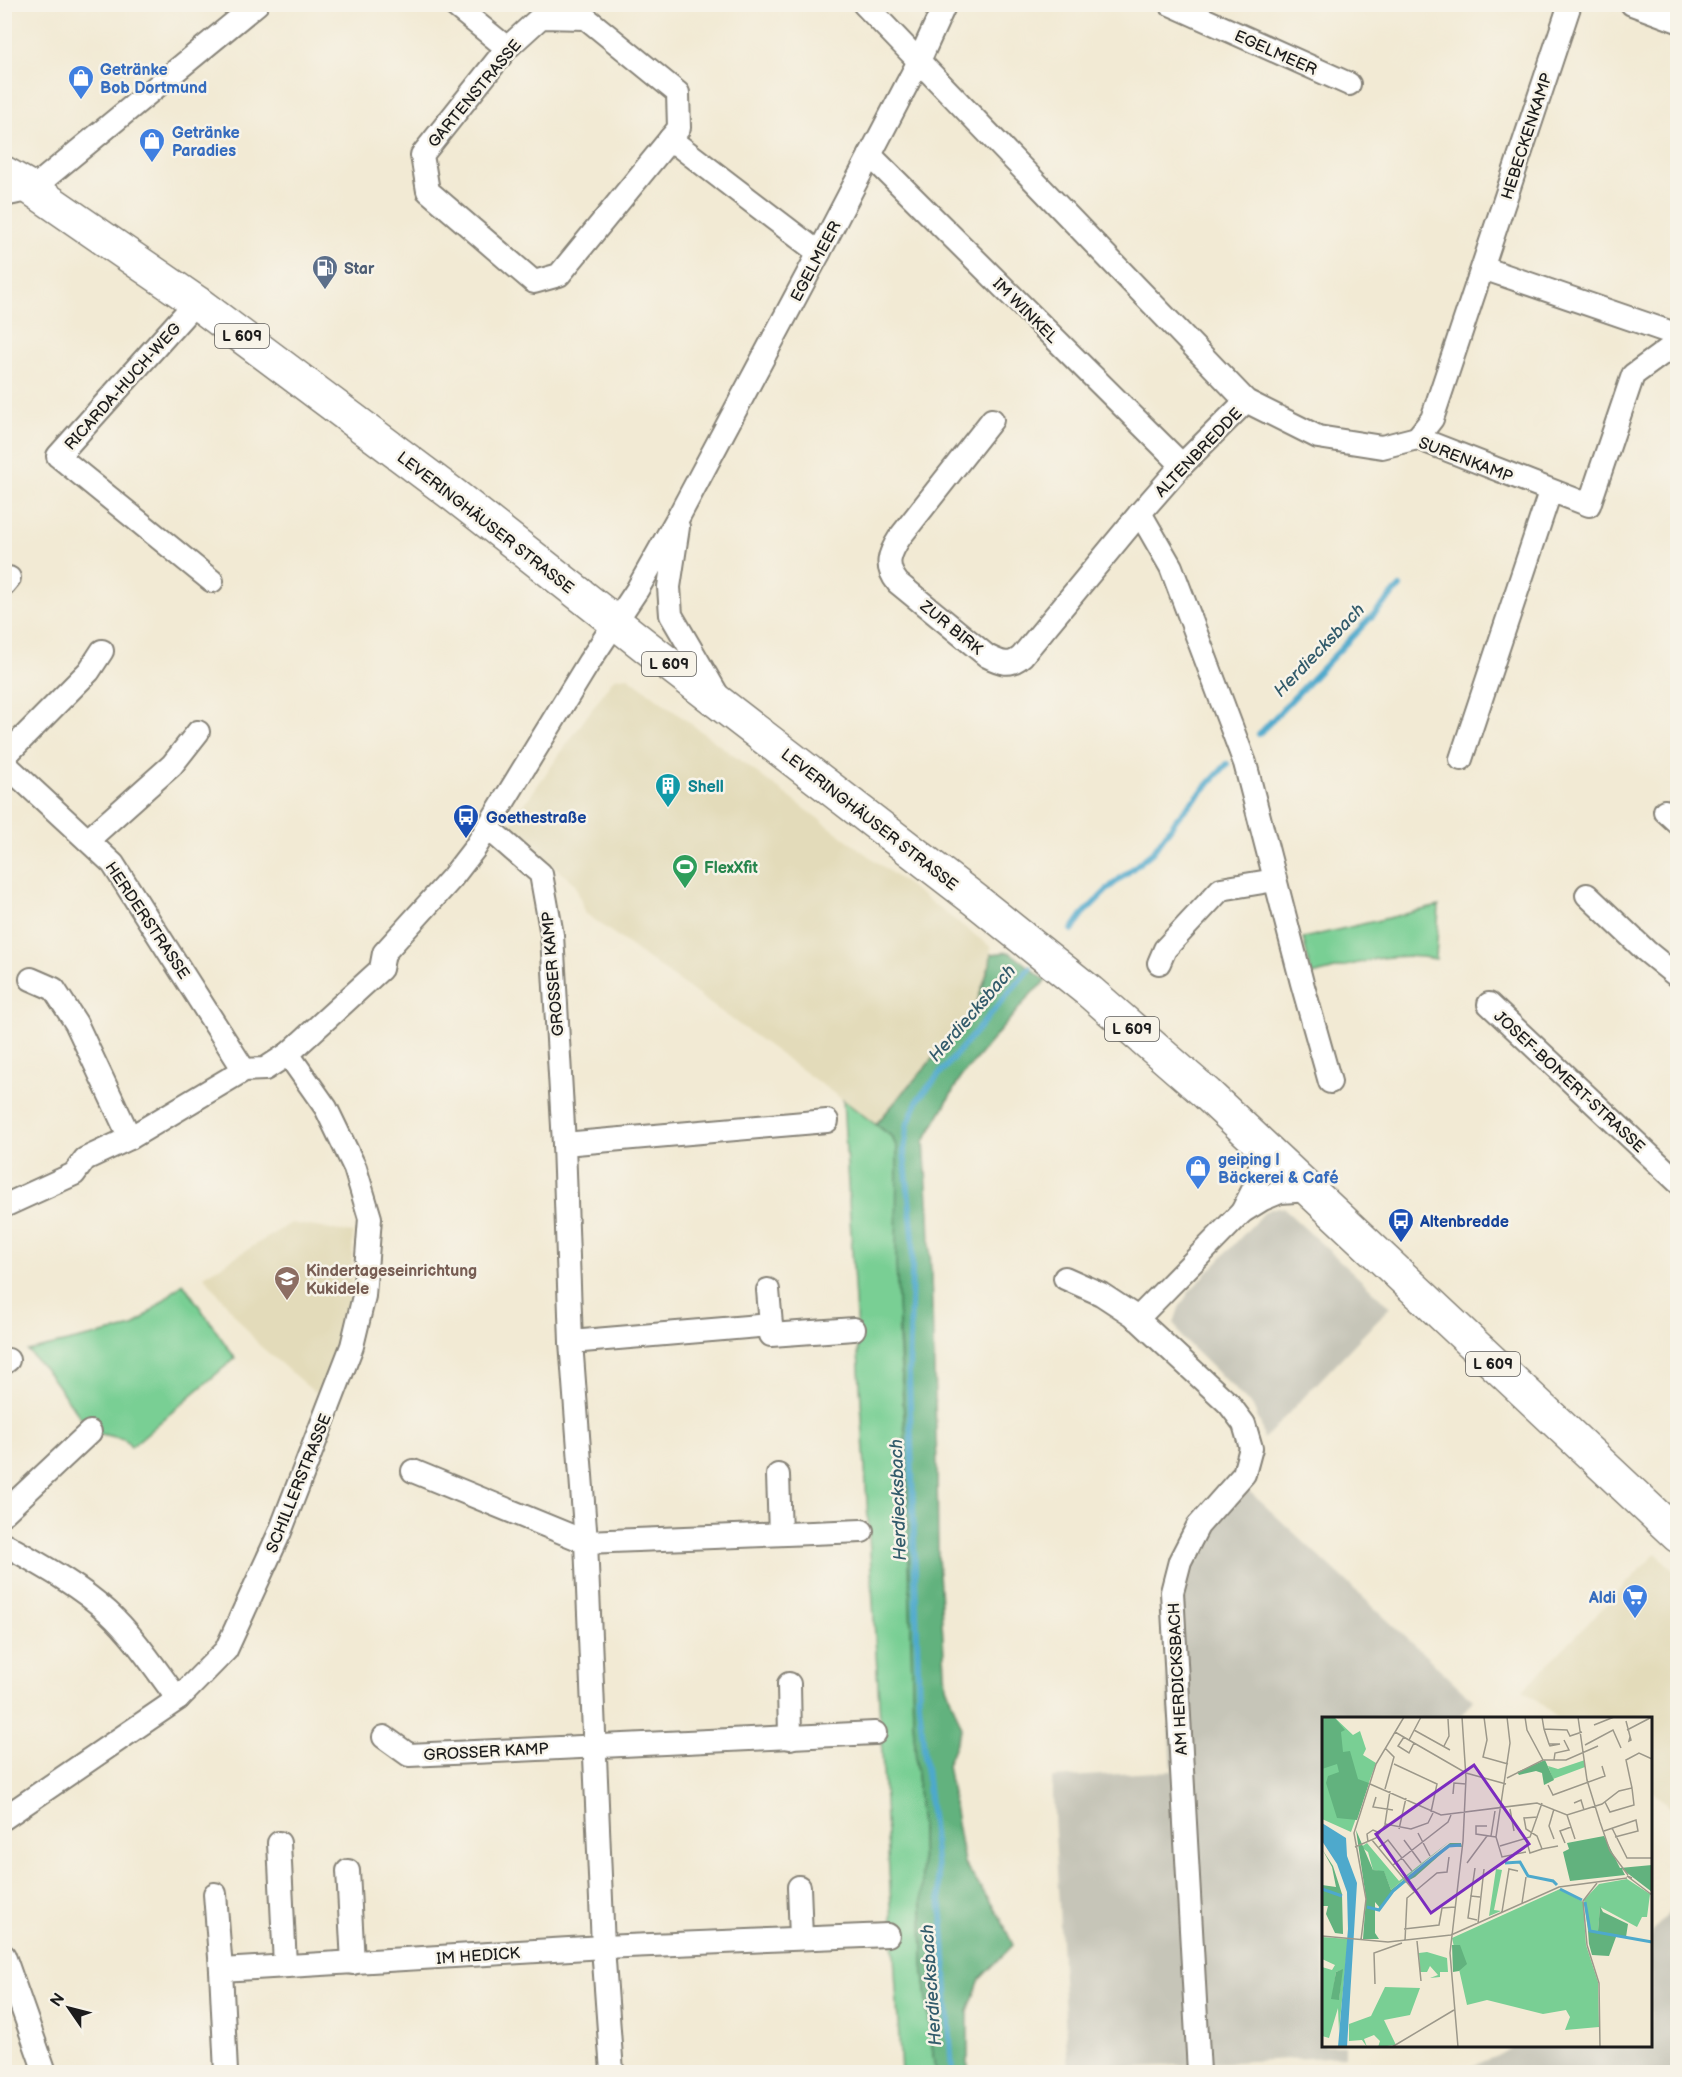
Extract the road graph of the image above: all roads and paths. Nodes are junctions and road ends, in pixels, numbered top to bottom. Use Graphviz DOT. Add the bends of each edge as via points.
graph roads {
  1 [pos="257,4"];
  2 [pos="453,4"];
  3 [pos="864,4"];
  4 [pos="945,4"];
  5 [pos="1170,4"];
  6 [pos="1570,4"];
  7 [pos="1632,4"];
  8 [pos="1677,21"];
  9 [pos="507,48"];
  10 [pos="919,61"];
  11 [pos="1349,84"];
  12 [pos="670,139"];
  13 [pos="870,155"];
  14 [pos="14,186"];
  15 [pos="819,254"];
  16 [pos="1483,268"];
  17 [pos="196,302"];
  18 [pos="1677,334"];
  19 [pos="1677,342"];
  20 [pos="1246,401"];
  21 [pos="992,420"];
  22 [pos="1417,438"];
  23 [pos="1182,465"];
  24 [pos="1550,492"];
  25 [pos="1140,513"];
  26 [pos="680,514"];
  27 [pos="212,581"];
  28 [pos="615,622"];
  29 [pos="102,651"];
  30 [pos="724,706"];
  31 [pos="198,732"];
  32 [pos="4,757"];
  33 [pos="1461,759"];
  34 [pos="4,763"];
  35 [pos="488,828"];
  36 [pos="88,840"];
  37 [pos="1275,880"];
  38 [pos="1587,895"];
  39 [pos="1159,963"];
  40 [pos="1676,973"];
  41 [pos="31,979"];
  42 [pos="1489,1004"];
  43 [pos="288,1054"];
  44 [pos="244,1070"];
  45 [pos="1330,1082"];
  46 [pos="827,1121"];
  47 [pos="1241,1126"];
  48 [pos="130,1138"];
  49 [pos="564,1144"];
  50 [pos="1677,1182"];
  51 [pos="1310,1190"];
  52 [pos="4,1206"];
  53 [pos="1242,1212"];
  54 [pos="1065,1278"];
  55 [pos="768,1290"];
  56 [pos="1137,1319"];
  57 [pos="771,1326"];
  58 [pos="854,1329"];
  59 [pos="571,1342"];
  60 [pos="90,1432"];
  61 [pos="413,1471"];
  62 [pos="778,1476"];
  63 [pos="4,1513"];
  64 [pos="862,1531"];
  65 [pos="780,1534"];
  66 [pos="1677,1536"];
  67 [pos="586,1542"];
  68 [pos="4,1544"];
  69 [pos="789,1684"];
  70 [pos="178,1699"];
  71 [pos="875,1733"];
  72 [pos="384,1737"];
  73 [pos="790,1738"];
  74 [pos="594,1745"];
  75 [pos="4,1818"];
  76 [pos="279,1843"];
  77 [pos="348,1871"];
  78 [pos="799,1887"];
  79 [pos="215,1894"];
  80 [pos="888,1935"];
  81 [pos="801,1937"];
  82 [pos="603,1947"];
  83 [pos="4,1956"];
  84 [pos="352,1963"];
  85 [pos="285,1965"];
  86 [pos="221,1970"];
  87 [pos="14,2018"];
  88 [pos="45,2073"];
  89 [pos="226,2073"];
  90 [pos="612,2073"];
  91 [pos="1199,2073"];
  1 -- 14 [label="street"];
  2 -- 9 [label="street"];
  3 -- 10 [label="street, ALTENBREDDE"];
  4 -- 10 [label="street, EGELMEER"];
  5 -- 11 [label="street, EGELMEER"];
  6 -- 16 [label="street, HEBECKENKAMP"];
  7 -- 8 [label="street"];
  9 -- 12 [label="street, GARTENSTRASSE" via="541,17 586,18 678,93 679,128"];
  9 -- 12 [label="street, GARTENSTRASSE" via="422,155 428,191 534,282 559,275"];
  10 -- 13 [label="street, EGELMEER"];
  10 -- 20 [label="street, ALTENBREDDE"];
  12 -- 15 [label="street"];
  13 -- 15 [label="street, EGELMEER"];
  13 -- 23 [label="street, IM WINKEL"];
  14 -- 17 [label="main road, LEVERINGHÄUSER STRASSE / L 609"];
  15 -- 26 [label="street, EGELMEER"];
  16 -- 18 [label="street"];
  16 -- 22 [label="street, HEBECKENKAMP" via="1432,419"];
  17 -- 27 [label="street, RICARDA-HUCH-WEG" via="58,456"];
  17 -- 28 [label="main road, LEVERINGHÄUSER STRASSE / L 609" via="455,496"];
  19 -- 24 [label="street, SURENKAMP" via="1633,375 1588,505"];
  20 -- 22 [label="street, SURENKAMP" via="1317,436 1382,447"];
  20 -- 23 [label="street, ALTENBREDDE"];
  21 -- 25 [label="street, ZUR BIRK" via="900,537 889,566 898,583 987,656 1001,663 1016,662"];
  22 -- 24 [label="street, SURENKAMP"];
  23 -- 25 [label="street, ALTENBREDDE"];
  24 -- 33 [label="street"];
  25 -- 37 [label="street" via="1172,567 1245,763"];
  26 -- 28 [label="street, EGELMEER"];
  26 -- 30 [label="street, EGELMEER" via="669,587 671,615"];
  28 -- 30 [label="main road, LEVERINGHÄUSER STRASSE / L 609"];
  28 -- 35 [label="street"];
  29 -- 32 [label="street" via="88,671"];
  30 -- 47 [label="main road, LEVERINGHÄUSER STRASSE / L 609" via="1090,992"];
  31 -- 36 [label="street" via="172,765"];
  34 -- 36 [label="street, HERDERSTRASSE"];
  35 -- 43 [label="street" via="451,879 384,953 381,969"];
  35 -- 49 [label="street, GROSSER KAMP" via="541,874 552,935"];
  36 -- 44 [label="street, HERDERSTRASSE" via="113,864"];
  37 -- 39 [label="street" via="1221,890 1165,949"];
  37 -- 45 [label="street"];
  38 -- 40 [label="street" via="1646,951"];
  41 -- 48 [label="street" via="54,989 76,1023"];
  42 -- 50 [label="street, JOSEF-BOMERT-STRASSE"];
  43 -- 44 [label="street" via="265,1069"];
  43 -- 70 [label="street, SCHILLERSTRASSE" via="326,1108 356,1168 370,1218 364,1296 352,1346 328,1409 280,1532 226,1650"];
  44 -- 48 [label="street"];
  46 -- 49 [label="street"];
  47 -- 51 [label="main road, LEVERINGHÄUSER STRASSE / L 609"];
  47 -- 53 [label="street" via="1260,1156 1260,1176"];
  48 -- 52 [label="street" via="85,1159 74,1174"];
  49 -- 59 [label="street, GROSSER KAMP"];
  51 -- 53 [label="street" via="1280,1192"];
  51 -- 66 [label="main road, LEVERINGHÄUSER STRASSE / L 609"];
  53 -- 56 [label="street"];
  54 -- 56 [label="street, AM HERDICKSBACH" via="1101,1294"];
  55 -- 57 [label="street"];
  56 -- 91 [label="street, AM HERDICKSBACH" via="1229,1404 1244,1424 1251,1448 1244,1474 1198,1526 1180,1561 1172,1592"];
  57 -- 58 [label="street" via="771,1335"];
  57 -- 59 [label="street"];
  59 -- 67 [label="street, GROSSER KAMP"];
  60 -- 63 [label="street"];
  61 -- 67 [label="street"];
  62 -- 65 [label="street"];
  64 -- 65 [label="street"];
  65 -- 67 [label="street"];
  67 -- 74 [label="street, GROSSER KAMP"];
  68 -- 70 [label="street" via="70,1582 110,1614"];
  69 -- 73 [label="street"];
  70 -- 75 [label="street, SCHILLERSTRASSE"];
  71 -- 73 [label="street, GROSSER KAMP"];
  72 -- 74 [label="street, GROSSER KAMP" via="408,1755"];
  73 -- 74 [label="street, GROSSER KAMP"];
  74 -- 82 [label="street, GROSSER KAMP"];
  76 -- 85 [label="street"];
  77 -- 84 [label="street"];
  78 -- 81 [label="street"];
  79 -- 86 [label="street"];
  80 -- 81 [label="street"];
  81 -- 82 [label="street"];
  82 -- 84 [label="street, IM HEDICK"];
  82 -- 90 [label="street, GROSSER KAMP"];
  83 -- 87 [label="street"];
  84 -- 85 [label="street, IM HEDICK"];
  85 -- 86 [label="street, IM HEDICK"];
  86 -- 89 [label="street"];
  87 -- 88 [label="street"];
}
